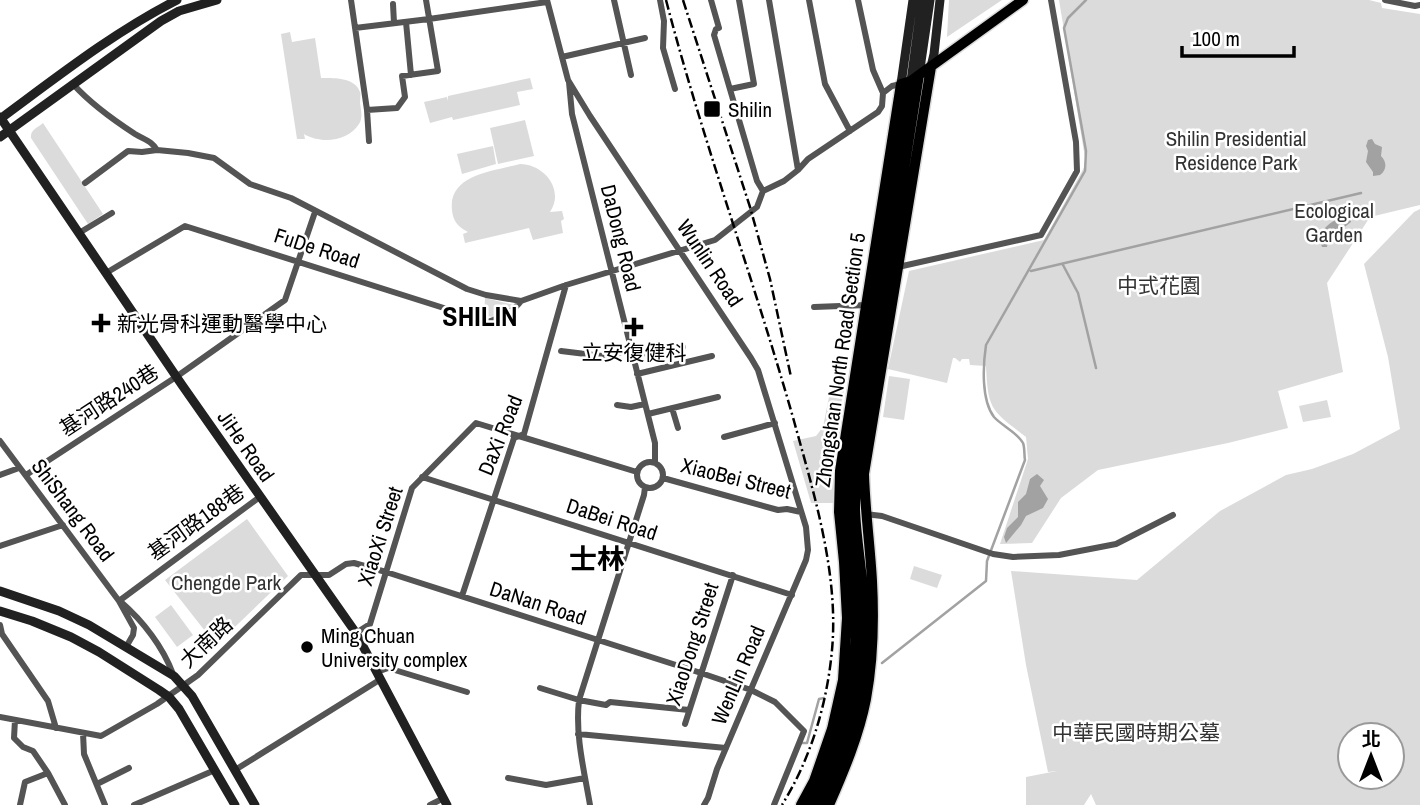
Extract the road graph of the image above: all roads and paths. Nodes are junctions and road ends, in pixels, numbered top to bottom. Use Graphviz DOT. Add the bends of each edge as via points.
graph roads {
  1 [pos="177,0"];
  2 [pos="217,0"];
  3 [pos="351,0"];
  4 [pos="426,0"];
  5 [pos="614,0"];
  6 [pos="660,0"];
  7 [pos="711,0"];
  8 [pos="739,0"];
  9 [pos="769,0"];
  10 [pos="809,0"];
  11 [pos="858,0"];
  12 [pos="913,0"];
  13 [pos="922,0"];
  14 [pos="930,0"];
  15 [pos="940,0"];
  16 [pos="1023,0"];
  17 [pos="1051,0"];
  18 [pos="1385,0"];
  19 [pos="547,1"];
  20 [pos="1402,2"];
  21 [pos="393,4"];
  22 [pos="1420,5"];
  23 [pos="429,19"];
  24 [pos="406,22"];
  25 [pos="394,23"];
  26 [pos="355,28"];
  27 [pos="645,38"];
  28 [pos="623,43"];
  29 [pos="562,57"];
  30 [pos="931,67"];
  31 [pos="411,75"];
  32 [pos="631,75"];
  33 [pos="568,80"];
  34 [pos="910,80"];
  35 [pos="73,84"];
  36 [pos="675,89"];
  37 [pos="730,89"];
  38 [pos="883,93"];
  39 [pos="367,110"];
  40 [pos="768,112"];
  41 [pos="738,116"];
  42 [pos="0,118"];
  43 [pos="9,130"];
  44 [pos="850,131"];
  45 [pos="0,137"];
  46 [pos="369,141"];
  47 [pos="158,150"];
  48 [pos="902,157"];
  49 [pos="798,170"];
  50 [pos="85,183"];
  51 [pos="763,191"];
  52 [pos="315,212"];
  53 [pos="112,213"];
  54 [pos="79,233"];
  55 [pos="880,244"];
  56 [pos="680,250"];
  57 [pos="299,263"];
  58 [pos="897,267"];
  59 [pos="611,272"];
  60 [pos="106,273"];
  61 [pos="566,285"];
  62 [pos="521,301"];
  63 [pos="867,305"];
  64 [pos="814,307"];
  65 [pos="683,347"];
  66 [pos="561,351"];
  67 [pos="632,353"];
  68 [pos="712,356"];
  69 [pos="637,374"];
  70 [pos="176,377"];
  71 [pos="718,397"];
  72 [pos="645,404"];
  73 [pos="617,405"];
  74 [pos="672,408"];
  75 [pos="648,414"];
  76 [pos="775,423"];
  77 [pos="678,428"];
  78 [pos="519,436"];
  79 [pos="724,437"];
  80 [pos="0,441"];
  81 [pos="655,463"];
  82 [pos="19,468"];
  83 [pos="637,472"];
  84 [pos="0,475"];
  85 [pos="26,475"];
  86 [pos="422,477"];
  87 [pos="663,478"];
  88 [pos="645,487"];
  89 [pos="261,496"];
  90 [pos="494,500"];
  91 [pos="801,512"];
  92 [pos="852,513"];
  93 [pos="1173,515"];
  94 [pos="63,525"];
  95 [pos="630,542"];
  96 [pos="0,546"];
  97 [pos="869,560"];
  98 [pos="386,572"];
  99 [pos="316,575"];
  100 [pos="733,576"];
  101 [pos="0,591"];
  102 [pos="792,595"];
  103 [pos="462,597"];
  104 [pos="119,601"];
  105 [pos="0,611"];
  106 [pos="0,625"];
  107 [pos="356,633"];
  108 [pos="598,640"];
  109 [pos="127,647"];
  110 [pos="701,673"];
  111 [pos="174,676"];
  112 [pos="379,676"];
  113 [pos="184,686"];
  114 [pos="540,688"];
  115 [pos="751,690"];
  116 [pos="467,692"];
  117 [pos="844,695"];
  118 [pos="169,697"];
  119 [pos="579,700"];
  120 [pos="689,710"];
  121 [pos="0,718"];
  122 [pos="15,720"];
  123 [pos="685,724"];
  124 [pos="56,728"];
  125 [pos="83,733"];
  126 [pos="578,733"];
  127 [pos="726,747"];
  128 [pos="129,768"];
  129 [pos="215,770"];
  130 [pos="234,770"];
  131 [pos="48,773"];
  132 [pos="508,778"];
  133 [pos="585,778"];
  134 [pos="97,784"];
  135 [pos="445,802"];
  136 [pos="20,805"];
  137 [pos="65,805"];
  138 [pos="105,805"];
  139 [pos="134,805"];
  140 [pos="235,805"];
  141 [pos="255,805"];
  142 [pos="430,805"];
  143 [pos="590,805"];
  144 [pos="704,805"];
  145 [pos="774,805"];
  146 [pos="800,805"];
  147 [pos="811,805"];
  148 [pos="819,805"];
  149 [pos="829,805"];
  1 -- 42 [label="main road" via="121,32"];
  2 -- 35 [label="main road" via="161,21"];
  3 -- 26 [label="street"];
  4 -- 23 [label="street"];
  5 -- 28 [label="street"];
  6 -- 36 [label="street" via="663,48"];
  7 -- 37 [label="street" via="719,28 714,35"];
  8 -- 37 [label="street" via="754,84"];
  9 -- 49 [label="street"];
  10 -- 44 [label="street" via="825,84"];
  11 -- 38 [label="street" via="873,70"];
  12 -- 34 [label="main road, Zhongshan North Road Section 5"];
  13 -- 34 [label="main road, Zhongshan North Road Section 5"];
  14 -- 34 [label="main road, Zhongshan North Road Section 5"];
  15 -- 30 [label="main road, Zhongshan North Road Section 5"];
  16 -- 30 [label="main road"];
  17 -- 58 [label="street" via="1077,171 1041,235"];
  18 -- 20 [label="street"];
  19 -- 23 [label="street"];
  19 -- 29 [label="street, Wunlin Road"];
  20 -- 22 [label="street"];
  21 -- 25 [label="street"];
  23 -- 24 [label="street"];
  23 -- 31 [label="street" via="438,71"];
  24 -- 25 [label="street"];
  24 -- 31 [label="street"];
  25 -- 26 [label="street"];
  26 -- 39 [label="street"];
  27 -- 28 [label="street"];
  28 -- 29 [label="street"];
  28 -- 32 [label="street"];
  29 -- 33 [label="street, Wunlin Road"];
  30 -- 34 [label="main road"];
  30 -- 48 [label="main road, Zhongshan North Road Section 5"];
  31 -- 39 [label="street" via="402,76 405,97 397,108"];
  33 -- 56 [label="street, Wunlin Road"];
  33 -- 59 [label="street, DaDong Road" via="572,114"];
  34 -- 38 [label="street"];
  34 -- 48 [label="main road, Zhongshan North Road Section 5"];
  35 -- 43 [label="main road"];
  35 -- 47 [label="street"];
  37 -- 41 [label="street"];
  38 -- 44 [label="street" via="878,112"];
  39 -- 46 [label="street"];
  40 -- 41 [label="street"];
  41 -- 51 [label="street"];
  42 -- 43 [label="main road, JiHe Road"];
  43 -- 45 [label="main road"];
  43 -- 54 [label="main road, JiHe Road"];
  44 -- 49 [label="street"];
  47 -- 50 [label="street" via="128,151"];
  47 -- 52 [label="street, FuDe Road" via="214,158 250,184"];
  48 -- 55 [label="main road, Zhongshan North Road Section 5"];
  48 -- 58 [label="main road, Zhongshan North Road Section 5"];
  48 -- 92 [label="main road, Zhongshan North Road Section 5"];
  49 -- 51 [label="street"];
  51 -- 56 [label="street, FuDe Road" via="757,207 715,240"];
  52 -- 57 [label="street, 基河路240巷"];
  52 -- 62 [label="street, FuDe Road" via="467,289"];
  53 -- 54 [label="street"];
  54 -- 60 [label="main road, JiHe Road"];
  55 -- 63 [label="main road, Zhongshan North Road Section 5"];
  55 -- 92 [label="main road, Zhongshan North Road Section 5" via="849,472"];
  56 -- 59 [label="street, FuDe Road"];
  56 -- 76 [label="street, Wunlin Road" via="758,370"];
  57 -- 60 [label="street, FuDe Road" via="185,226"];
  57 -- 62 [label="street, FuDe Road" via="488,322"];
  57 -- 70 [label="street, 基河路240巷" via="285,300"];
  58 -- 92 [label="main road, Zhongshan North Road Section 5" via="864,474"];
  59 -- 61 [label="street, FuDe Road"];
  59 -- 67 [label="street, DaDong Road"];
  60 -- 70 [label="main road, JiHe Road"];
  61 -- 62 [label="street, FuDe Road"];
  61 -- 78 [label="street, DaXi Road" via="524,434"];
  63 -- 64 [label="street"];
  63 -- 92 [label="main road, Zhongshan North Road Section 5" via="841,471"];
  65 -- 67 [label="street"];
  66 -- 67 [label="street" via="601,356"];
  67 -- 69 [label="street, DaDong Road"];
  68 -- 69 [label="street"];
  69 -- 72 [label="street, DaDong Road"];
  70 -- 85 [label="street, 基河路240巷"];
  70 -- 89 [label="main road, JiHe Road"];
  71 -- 74 [label="street"];
  72 -- 73 [label="street"];
  72 -- 75 [label="street, DaDong Road"];
  74 -- 75 [label="street"];
  74 -- 77 [label="street"];
  75 -- 81 [label="street, DaDong Road" via="656,443"];
  76 -- 79 [label="street"];
  76 -- 91 [label="street, Wunlin Road"];
  78 -- 83 [label="street"];
  78 -- 86 [label="street, XiaoXi Street" via="476,423"];
  78 -- 90 [label="street, DaXi Road" via="514,438"];
  80 -- 82 [label="street, ShiShang Road"];
  81 -- 83 [label="street" via="644,464"];
  81 -- 87 [label="street"];
  82 -- 84 [label="street"];
  82 -- 85 [label="street, ShiShang Road"];
  83 -- 88 [label="street"];
  85 -- 94 [label="street, ShiShang Road"];
  86 -- 90 [label="street, DaBei Road"];
  86 -- 98 [label="street, XiaoXi Street" via="412,488"];
  87 -- 88 [label="street" via="656,487"];
  87 -- 91 [label="street, XiaoBei Street" via="778,510"];
  88 -- 95 [label="street"];
  89 -- 99 [label="main road, JiHe Road"];
  89 -- 104 [label="street, 基河路188巷"];
  90 -- 95 [label="street, DaBei Road"];
  90 -- 103 [label="street, DaXi Road"];
  91 -- 102 [label="street, WenLin Road" via="808,550"];
  92 -- 93 [label="street" via="882,516 1013,557 1059,555 1116,544"];
  92 -- 97 [label="main road, Zhongshan North Road Section 5"];
  92 -- 117 [label="main road, Zhongshan North Road Section 5" via="856,644"];
  94 -- 96 [label="street"];
  94 -- 104 [label="street, ShiShang Road"];
  95 -- 100 [label="street, DaBei Road"];
  95 -- 108 [label="street"];
  97 -- 148 [label="main road, Zhongshan North Road Section 5" via="856,698 846,739"];
  97 -- 149 [label="main road, Zhongshan North Road Section 5" via="872,649 866,699"];
  98 -- 99 [label="street, DaNan Road" via="346,564 329,576"];
  98 -- 103 [label="street, DaNan Road"];
  98 -- 107 [label="street, XiaoXi Street" via="370,624"];
  99 -- 107 [label="main road, JiHe Road"];
  99 -- 113 [label="street, 大南路" via="301,575"];
  100 -- 102 [label="street, DaBei Road"];
  100 -- 110 [label="street, XiaoDong Street"];
  101 -- 109 [label="main road" via="59,611"];
  102 -- 115 [label="street, WenLin Road"];
  103 -- 108 [label="street, DaNan Road"];
  104 -- 109 [label="street" via="134,628"];
  104 -- 111 [label="street" via="136,614 167,657"];
  105 -- 118 [label="main road" via="71,637"];
  106 -- 124 [label="street" via="48,701"];
  107 -- 112 [label="main road, JiHe Road"];
  108 -- 110 [label="street, DaNan Road"];
  108 -- 119 [label="street"];
  109 -- 111 [label="main road"];
  110 -- 115 [label="street, DaNan Road"];
  110 -- 120 [label="street, XiaoDong Street"];
  111 -- 113 [label="main road"];
  112 -- 116 [label="street" via="388,668"];
  112 -- 130 [label="street"];
  112 -- 135 [label="main road, JiHe Road"];
  113 -- 118 [label="street"];
  113 -- 130 [label="main road"];
  114 -- 119 [label="street"];
  115 -- 127 [label="street, WenLin Road"];
  115 -- 145 [label="street, DaNan Road" via="775,702 804,731"];
  117 -- 146 [label="main road, Zhongshan North Road Section 5" via="814,781"];
  117 -- 147 [label="main road, Zhongshan North Road Section 5" via="837,744"];
  118 -- 125 [label="street" via="101,736"];
  118 -- 129 [label="main road"];
  119 -- 120 [label="street"];
  119 -- 126 [label="street"];
  120 -- 123 [label="street, XiaoDong Street"];
  121 -- 122 [label="street"];
  122 -- 124 [label="street"];
  122 -- 131 [label="street" via="15,738 33,751"];
  124 -- 125 [label="street"];
  125 -- 134 [label="street" via="84,754"];
  126 -- 127 [label="street"];
  126 -- 133 [label="street"];
  127 -- 144 [label="street, WenLin Road"];
  128 -- 134 [label="street"];
  129 -- 139 [label="street"];
  129 -- 140 [label="main road"];
  130 -- 141 [label="main road"];
  131 -- 136 [label="street" via="25,782"];
  131 -- 137 [label="street"];
  132 -- 133 [label="street" via="546,785"];
  133 -- 143 [label="street"];
  134 -- 138 [label="street"];
  135 -- 142 [label="street"];
}
